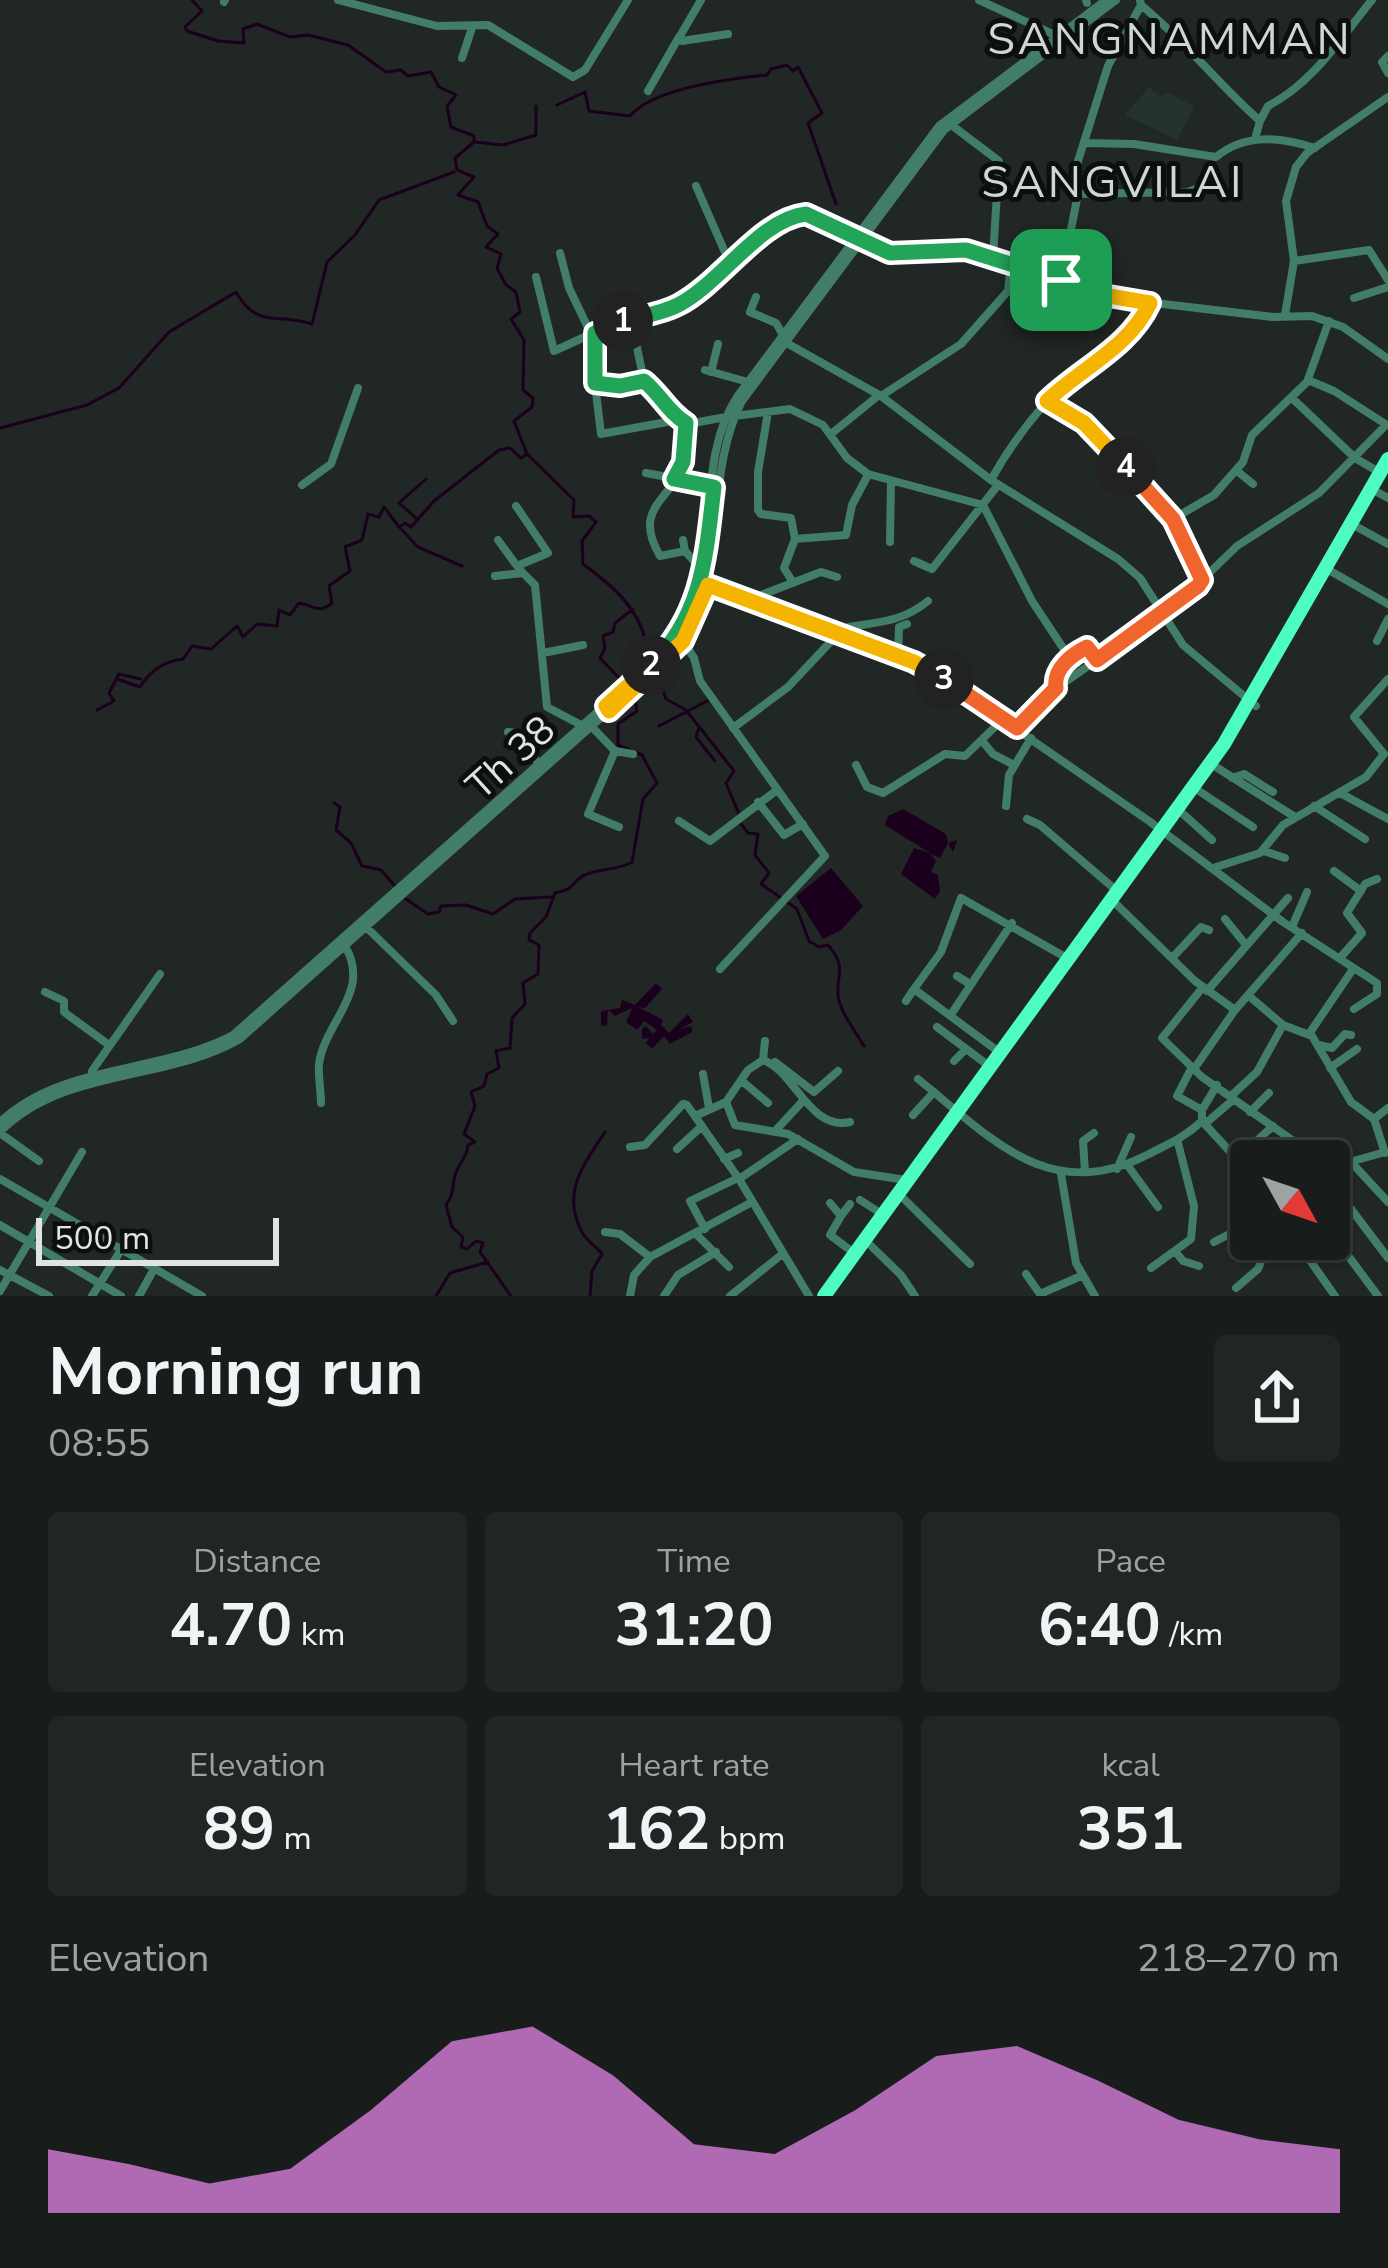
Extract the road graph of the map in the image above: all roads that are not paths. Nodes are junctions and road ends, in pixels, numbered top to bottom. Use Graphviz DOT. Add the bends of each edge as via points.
graph roads {
  1 [pos="338,0"];
  2 [pos="628,0"];
  3 [pos="701,0"];
  4 [pos="980,0"];
  5 [pos="1106,0"];
  6 [pos="1116,0"];
  7 [pos="1372,0"];
  8 [pos="1087,2"];
  9 [pos="1140,3"];
  10 [pos="377,4"];
  11 [pos="472,27"];
  12 [pos="728,34"];
  13 [pos="680,36"];
  14 [pos="1057,36"];
  15 [pos="1388,56"];
  16 [pos="462,58"];
  17 [pos="1388,73"];
  18 [pos="648,91"];
  19 [pos="1388,97"];
  20 [pos="1260,121"];
  21 [pos="944,127"];
  22 [pos="1255,139"];
  23 [pos="1085,143"];
  24 [pos="1316,148"];
  25 [pos="1218,181"];
  26 [pos="696,186"];
  27 [pos="1078,194"];
  28 [pos="856,240"];
  29 [pos="560,253"];
  30 [pos="993,257"];
  31 [pos="1294,261"];
  32 [pos="1011,263"];
  33 [pos="731,266"];
  34 [pos="536,277"];
  35 [pos="1061,280"];
  36 [pos="1388,284"];
  37 [pos="756,297"];
  38 [pos="1354,298"];
  39 [pos="1150,303"];
  40 [pos="1285,315"];
  41 [pos="631,319"];
  42 [pos="1329,321"];
  43 [pos="593,334"];
  44 [pos="782,339"];
  45 [pos="718,344"];
  46 [pos="1388,359"];
  47 [pos="1308,380"];
  48 [pos="644,381"];
  49 [pos="748,382"];
  50 [pos="595,383"];
  51 [pos="358,388"];
  52 [pos="880,396"];
  53 [pos="1292,398"];
  54 [pos="1047,401"];
  55 [pos="769,412"];
  56 [pos="730,417"];
  57 [pos="682,421"];
  58 [pos="1386,426"];
  59 [pos="725,433"];
  60 [pos="831,434"];
  61 [pos="1355,458"];
  62 [pos="1386,468"];
  63 [pos="1236,470"];
  64 [pos="646,473"];
  65 [pos="868,474"];
  66 [pos="674,479"];
  67 [pos="892,482"];
  68 [pos="994,482"];
  69 [pos="1253,484"];
  70 [pos="302,485"];
  71 [pos="714,487"];
  72 [pos="1382,495"];
  73 [pos="516,506"];
  74 [pos="983,506"];
  75 [pos="1173,519"];
  76 [pos="1357,527"];
  77 [pos="795,539"];
  78 [pos="498,540"];
  79 [pos="683,540"];
  80 [pos="890,542"];
  81 [pos="1388,544"];
  82 [pos="685,551"];
  83 [pos="914,560"];
  84 [pos="520,569"];
  85 [pos="1329,570"];
  86 [pos="704,571"];
  87 [pos="495,576"];
  88 [pos="837,577"];
  89 [pos="1202,580"];
  90 [pos="793,581"];
  91 [pos="704,584"];
  92 [pos="747,601"];
  93 [pos="928,601"];
  94 [pos="1388,604"];
  95 [pos="1162,614"];
  96 [pos="1388,619"];
  97 [pos="907,624"];
  98 [pos="832,633"];
  99 [pos="683,641"];
  100 [pos="1377,641"];
  101 [pos="583,645"];
  102 [pos="543,653"];
  103 [pos="898,656"];
  104 [pos="1069,657"];
  105 [pos="1097,660"];
  106 [pos="1388,679"];
  107 [pos="1056,688"];
  108 [pos="1253,705"];
  109 [pos="608,709"];
  110 [pos="559,713"];
  111 [pos="539,718"];
  112 [pos="1004,718"];
  113 [pos="587,726"];
  114 [pos="733,728"];
  115 [pos="1017,728"];
  116 [pos="508,732"];
  117 [pos="1031,738"];
  118 [pos="983,741"];
  119 [pos="615,751"];
  120 [pos="1387,753"];
  121 [pos="632,754"];
  122 [pos="1219,759"];
  123 [pos="539,765"];
  124 [pos="856,765"];
  125 [pos="1014,765"];
  126 [pos="1232,778"];
  127 [pos="777,790"];
  128 [pos="1199,790"];
  129 [pos="1273,792"];
  130 [pos="1339,792"];
  131 [pos="758,802"];
  132 [pos="1313,805"];
  133 [pos="1006,806"];
  134 [pos="1182,813"];
  135 [pos="1294,817"];
  136 [pos="1388,819"];
  137 [pos="680,820"];
  138 [pos="1027,820"];
  139 [pos="803,824"];
  140 [pos="619,826"];
  141 [pos="1253,827"];
  142 [pos="1164,833"];
  143 [pos="1365,839"];
  144 [pos="1212,840"];
  145 [pos="1263,850"];
  146 [pos="447,851"];
  147 [pos="1285,858"];
  148 [pos="1212,868"];
  149 [pos="1334,871"];
  150 [pos="1377,879"];
  151 [pos="1361,891"];
  152 [pos="1307,892"];
  153 [pos="1115,898"];
  154 [pos="1288,898"];
  155 [pos="1272,913"];
  156 [pos="1225,919"];
  157 [pos="1012,923"];
  158 [pos="366,927"];
  159 [pos="1292,927"];
  160 [pos="1209,930"];
  161 [pos="1302,933"];
  162 [pos="346,946"];
  163 [pos="1247,946"];
  164 [pos="1172,958"];
  165 [pos="1340,958"];
  166 [pos="1068,959"];
  167 [pos="720,969"];
  168 [pos="1353,969"];
  169 [pos="160,974"];
  170 [pos="957,976"];
  171 [pos="1388,980"];
  172 [pos="1377,983"];
  173 [pos="970,984"];
  174 [pos="914,989"];
  175 [pos="1205,989"];
  176 [pos="45,992"];
  177 [pos="1249,996"];
  178 [pos="906,1001"];
  179 [pos="1354,1009"];
  180 [pos="1235,1010"];
  181 [pos="952,1013"];
  182 [pos="453,1021"];
  183 [pos="1283,1025"];
  184 [pos="937,1028"];
  185 [pos="1309,1034"];
  186 [pos="1351,1035"];
  187 [pos="1014,1038"];
  188 [pos="765,1041"];
  189 [pos="1318,1044"];
  190 [pos="109,1045"];
  191 [pos="966,1049"];
  192 [pos="1357,1049"];
  193 [pos="999,1052"];
  194 [pos="766,1061"];
  195 [pos="954,1061"];
  196 [pos="989,1066"];
  197 [pos="1193,1068"];
  198 [pos="1330,1068"];
  199 [pos="838,1071"];
  200 [pos="703,1074"];
  201 [pos="93,1077"];
  202 [pos="918,1079"];
  203 [pos="742,1081"];
  204 [pos="1216,1085"];
  205 [pos="934,1092"];
  206 [pos="1269,1093"];
  207 [pos="1233,1098"];
  208 [pos="726,1102"];
  209 [pos="802,1102"];
  210 [pos="321,1103"];
  211 [pos="768,1103"];
  212 [pos="710,1108"];
  213 [pos="1388,1108"];
  214 [pos="1202,1110"];
  215 [pos="1250,1112"];
  216 [pos="960,1113"];
  217 [pos="913,1115"];
  218 [pos="695,1116"];
  219 [pos="1374,1119"];
  220 [pos="0,1122"];
  221 [pos="850,1122"];
  222 [pos="1204,1122"];
  223 [pos="702,1126"];
  224 [pos="1274,1126"];
  225 [pos="776,1130"];
  226 [pos="0,1132"];
  227 [pos="1094,1133"];
  228 [pos="1131,1137"];
  229 [pos="798,1139"];
  230 [pos="1258,1140"];
  231 [pos="1293,1140"];
  232 [pos="1178,1143"];
  233 [pos="630,1147"];
  234 [pos="677,1149"];
  235 [pos="1230,1150"];
  236 [pos="1387,1152"];
  237 [pos="82,1153"];
  238 [pos="738,1153"];
  239 [pos="724,1159"];
  240 [pos="39,1161"];
  241 [pos="1350,1161"];
  242 [pos="1128,1166"];
  243 [pos="1117,1169"];
  244 [pos="1085,1172"];
  245 [pos="1061,1174"];
  246 [pos="0,1179"];
  247 [pos="739,1179"];
  248 [pos="906,1180"];
  249 [pos="902,1197"];
  250 [pos="752,1202"];
  251 [pos="1388,1202"];
  252 [pos="830,1203"];
  253 [pos="1158,1207"];
  254 [pos="47,1208"];
  255 [pos="1350,1208"];
  256 [pos="882,1214"];
  257 [pos="842,1216"];
  258 [pos="0,1225"];
  259 [pos="700,1231"];
  260 [pos="605,1232"];
  261 [pos="1230,1234"];
  262 [pos="28,1241"];
  263 [pos="866,1242"];
  264 [pos="1214,1242"];
  265 [pos="121,1250"];
  266 [pos="1175,1251"];
  267 [pos="716,1252"];
  268 [pos="854,1253"];
  269 [pos="782,1255"];
  270 [pos="650,1257"];
  271 [pos="1350,1258"];
  272 [pos="1388,1258"];
  273 [pos="1262,1260"];
  274 [pos="1310,1260"];
  275 [pos="970,1264"];
  276 [pos="1199,1266"];
  277 [pos="729,1267"];
  278 [pos="1151,1268"];
  279 [pos="154,1269"];
  280 [pos="4,1272"];
  281 [pos="1026,1274"];
  282 [pos="1081,1276"];
  283 [pos="99,1283"];
  284 [pos="1236,1288"];
  285 [pos="0,1291"];
  286 [pos="49,1296"];
  287 [pos="92,1296"];
  288 [pos="121,1296"];
  289 [pos="139,1296"];
  290 [pos="202,1296"];
  291 [pos="630,1296"];
  292 [pos="664,1296"];
  293 [pos="730,1296"];
  294 [pos="809,1296"];
  295 [pos="828,1296"];
  296 [pos="915,1296"];
  297 [pos="1095,1296"];
  298 [pos="1335,1296"];
  299 [pos="1378,1296"];
  1 -- 10 [label="street"];
  2 -- 11 [label="street" via="577,77 488,25"];
  3 -- 13 [label="street"];
  4 -- 14 [label="street"];
  5 -- 8 [label="street, Th 38"];
  6 -- 21 [label="street, Th 38"];
  7 -- 20 [label="street" via="1313,75"];
  8 -- 14 [label="street, Th 38"];
  9 -- 20 [label="street"];
  9 -- 23 [label="street" via="1108,66"];
  10 -- 11 [label="street" via="437,26"];
  11 -- 16 [label="street"];
  12 -- 13 [label="street" via="687,42"];
  13 -- 18 [label="street"];
  14 -- 21 [label="street, Th 38"];
  15 -- 17 [label="street"];
  19 -- 24 [label="street"];
  20 -- 22 [label="street"];
  21 -- 28 [label="street, Th 38"];
  21 -- 30 [label="street" via="999,161"];
  22 -- 23 [label="street" via="1216,157"];
  22 -- 24 [label="street"];
  23 -- 27 [label="street"];
  24 -- 31 [label="street" via="1300,160 1287,196"];
  25 -- 27 [label="street" via="1187,192"];
  26 -- 33 [label="street"];
  27 -- 35 [label="street"];
  28 -- 30 [label="street" via="894,254"];
  28 -- 33 [label="street" via="822,218 797,215"];
  28 -- 44 [label="street, Th 38"];
  29 -- 43 [label="street"];
  30 -- 32 [label="street"];
  31 -- 36 [label="street" via="1372,251"];
  31 -- 40 [label="street"];
  32 -- 35 [label="street"];
  32 -- 52 [label="street" via="1008,291 961,344"];
  33 -- 41 [label="street" via="677,306"];
  34 -- 43 [label="street" via="554,351"];
  35 -- 39 [label="street"];
  36 -- 38 [label="street"];
  37 -- 44 [label="street" via="750,313 776,323"];
  39 -- 40 [label="street"];
  39 -- 54 [label="street" via="1121,342"];
  40 -- 42 [label="street"];
  41 -- 43 [label="street"];
  41 -- 48 [label="street"];
  42 -- 46 [label="street"];
  42 -- 47 [label="street"];
  43 -- 50 [label="street"];
  44 -- 49 [label="street, Th 38"];
  44 -- 52 [label="street"];
  44 -- 56 [label="street, Th 38"];
  45 -- 49 [label="street" via="708,371"];
  47 -- 53 [label="street"];
  47 -- 58 [label="street"];
  48 -- 50 [label="street"];
  48 -- 57 [label="street"];
  49 -- 56 [label="street, Th 38"];
  50 -- 57 [label="street" via="602,434"];
  51 -- 70 [label="street" via="331,464"];
  52 -- 60 [label="street"];
  52 -- 68 [label="street"];
  53 -- 61 [label="street"];
  53 -- 63 [label="street" via="1252,435"];
  54 -- 68 [label="street"];
  54 -- 75 [label="street" via="1084,423"];
  55 -- 56 [label="street"];
  55 -- 60 [label="street" via="790,409"];
  55 -- 77 [label="street" via="758,509 791,518"];
  56 -- 57 [label="street"];
  56 -- 59 [label="street, Th 38"];
  57 -- 66 [label="street" via="683,462"];
  58 -- 61 [label="street"];
  59 -- 71 [label="street, Th 38"];
  59 -- 91 [label="street, Th 38"];
  60 -- 65 [label="street"];
  61 -- 62 [label="street"];
  61 -- 89 [label="street"];
  62 -- 72 [label="highway"];
  62 -- 85 [label="highway"];
  63 -- 69 [label="street"];
  63 -- 75 [label="street" via="1208,500"];
  64 -- 66 [label="street"];
  65 -- 67 [label="street"];
  65 -- 77 [label="street" via="846,535"];
  66 -- 71 [label="street"];
  66 -- 82 [label="street" via="651,507 652,542 660,556"];
  67 -- 74 [label="street"];
  67 -- 80 [label="street"];
  68 -- 74 [label="street"];
  68 -- 95 [label="street" via="1118,559"];
  71 -- 86 [label="street, Th 38"];
  72 -- 76 [label="highway"];
  73 -- 84 [label="street" via="548,554"];
  74 -- 83 [label="street" via="932,569"];
  74 -- 104 [label="street"];
  75 -- 89 [label="street"];
  76 -- 81 [label="street"];
  76 -- 85 [label="highway"];
  77 -- 90 [label="street" via="784,568"];
  78 -- 84 [label="street"];
  79 -- 82 [label="street"];
  82 -- 86 [label="street"];
  84 -- 87 [label="street"];
  84 -- 102 [label="street" via="537,590"];
  85 -- 94 [label="street"];
  85 -- 108 [label="highway"];
  86 -- 91 [label="street, Th 38"];
  88 -- 90 [label="street" via="828,571"];
  89 -- 95 [label="street"];
  90 -- 92 [label="street"];
  91 -- 92 [label="street"];
  91 -- 99 [label="street, Th 38"];
  91 -- 109 [label="street, Th 38" via="677,638"];
  92 -- 98 [label="street"];
  93 -- 98 [label="street" via="888,625 862,622"];
  95 -- 105 [label="street"];
  95 -- 108 [label="street" via="1183,645"];
  96 -- 100 [label="street"];
  97 -- 103 [label="street" via="899,627"];
  98 -- 103 [label="street"];
  98 -- 114 [label="street" via="788,687"];
  99 -- 109 [label="street, Th 38"];
  99 -- 114 [label="street"];
  101 -- 102 [label="street"];
  102 -- 110 [label="street" via="547,707"];
  103 -- 112 [label="street"];
  104 -- 105 [label="street" via="1087,647"];
  104 -- 107 [label="street"];
  105 -- 107 [label="street"];
  106 -- 120 [label="street" via="1354,717"];
  107 -- 115 [label="street"];
  108 -- 122 [label="highway"];
  109 -- 113 [label="street, Th 38"];
  110 -- 111 [label="street"];
  110 -- 113 [label="street"];
  112 -- 115 [label="street"];
  112 -- 118 [label="street"];
  113 -- 119 [label="street"];
  113 -- 123 [label="street, Th 38"];
  113 -- 146 [label="street, Th 38"];
  114 -- 127 [label="street"];
  115 -- 117 [label="street"];
  116 -- 123 [label="street" via="526,732"];
  117 -- 125 [label="street"];
  117 -- 142 [label="street"];
  118 -- 124 [label="street" via="883,793 867,787"];
  118 -- 125 [label="street"];
  119 -- 121 [label="street"];
  119 -- 140 [label="street" via="588,814"];
  120 -- 130 [label="street"];
  122 -- 126 [label="street"];
  122 -- 128 [label="highway"];
  122 -- 142 [label="highway"];
  123 -- 146 [label="street, Th 38"];
  125 -- 133 [label="street"];
  126 -- 129 [label="street" via="1244,774"];
  126 -- 135 [label="street"];
  127 -- 131 [label="street"];
  127 -- 139 [label="street"];
  128 -- 134 [label="highway"];
  128 -- 141 [label="street"];
  130 -- 132 [label="street"];
  130 -- 136 [label="street"];
  131 -- 137 [label="street" via="710,841"];
  131 -- 139 [label="street" via="784,835"];
  132 -- 135 [label="street"];
  132 -- 143 [label="street"];
  134 -- 142 [label="highway"];
  134 -- 144 [label="street"];
  135 -- 145 [label="street"];
  138 -- 153 [label="street"];
  139 -- 167 [label="street" via="824,859"];
  142 -- 148 [label="street"];
  142 -- 153 [label="highway"];
  145 -- 147 [label="street"];
  145 -- 148 [label="street"];
  146 -- 158 [label="street, Th 38"];
  146 -- 201 [label="street, Th 38" via="233,1035"];
  148 -- 155 [label="street"];
  149 -- 151 [label="street"];
  150 -- 151 [label="street"];
  151 -- 165 [label="street" via="1347,913 1367,933"];
  152 -- 159 [label="street"];
  153 -- 164 [label="street"];
  153 -- 166 [label="highway"];
  153 -- 187 [label="highway"];
  154 -- 155 [label="street"];
  155 -- 159 [label="street"];
  155 -- 163 [label="street"];
  156 -- 163 [label="street"];
  157 -- 166 [label="street"];
  157 -- 173 [label="street"];
  157 -- 174 [label="street" via="962,897"];
  158 -- 162 [label="street, Th 38"];
  158 -- 182 [label="street"];
  159 -- 161 [label="street"];
  160 -- 164 [label="street" via="1201,927"];
  161 -- 165 [label="street"];
  161 -- 177 [label="street"];
  162 -- 210 [label="street" via="351,997 319,1062"];
  162 -- 226 [label="street, Th 38" via="225,1048 46,1098"];
  163 -- 175 [label="street"];
  164 -- 175 [label="street"];
  165 -- 168 [label="street"];
  166 -- 187 [label="highway"];
  168 -- 172 [label="street"];
  168 -- 185 [label="street"];
  169 -- 190 [label="street"];
  170 -- 173 [label="street"];
  171 -- 172 [label="street"];
  172 -- 179 [label="street" via="1377,994"];
  173 -- 181 [label="street"];
  174 -- 178 [label="street"];
  174 -- 181 [label="street"];
  175 -- 180 [label="street"];
  175 -- 197 [label="street" via="1162,1035"];
  176 -- 190 [label="street"];
  177 -- 180 [label="street"];
  177 -- 183 [label="street"];
  180 -- 197 [label="street"];
  181 -- 193 [label="street"];
  183 -- 185 [label="street"];
  183 -- 207 [label="street"];
  184 -- 191 [label="street"];
  185 -- 189 [label="street"];
  186 -- 189 [label="street" via="1332,1048"];
  187 -- 193 [label="highway"];
  187 -- 216 [label="highway"];
  188 -- 194 [label="street"];
  189 -- 198 [label="street"];
  190 -- 201 [label="street"];
  191 -- 195 [label="street"];
  191 -- 196 [label="street"];
  192 -- 198 [label="street"];
  193 -- 196 [label="highway"];
  194 -- 199 [label="street" via="814,1092"];
  194 -- 203 [label="street"];
  194 -- 209 [label="street"];
  196 -- 216 [label="highway"];
  197 -- 204 [label="street"];
  197 -- 214 [label="street" via="1177,1096"];
  198 -- 219 [label="street" via="1351,1102"];
  200 -- 212 [label="street"];
  201 -- 220 [label="street, Th 38" via="41,1093"];
  202 -- 205 [label="street"];
  203 -- 208 [label="street"];
  203 -- 211 [label="street"];
  204 -- 207 [label="street"];
  204 -- 214 [label="street"];
  205 -- 216 [label="street"];
  205 -- 217 [label="street"];
  206 -- 215 [label="street"];
  207 -- 215 [label="street"];
  207 -- 222 [label="street"];
  208 -- 212 [label="street"];
  208 -- 225 [label="street" via="735,1125"];
  209 -- 221 [label="street"];
  209 -- 225 [label="street"];
  212 -- 218 [label="street"];
  213 -- 219 [label="street"];
  214 -- 222 [label="street"];
  215 -- 224 [label="street"];
  216 -- 245 [label="street" via="1024,1160"];
  216 -- 248 [label="highway"];
  216 -- 249 [label="highway"];
  218 -- 223 [label="street"];
  218 -- 233 [label="street" via="682,1104 645,1144"];
  219 -- 236 [label="street"];
  222 -- 232 [label="street"];
  222 -- 235 [label="street"];
  223 -- 234 [label="street"];
  223 -- 239 [label="street"];
  224 -- 230 [label="street"];
  224 -- 231 [label="street"];
  225 -- 229 [label="street"];
  226 -- 240 [label="street"];
  227 -- 244 [label="street" via="1083,1141"];
  228 -- 243 [label="street"];
  229 -- 247 [label="street"];
  229 -- 248 [label="street" via="854,1172"];
  232 -- 242 [label="street"];
  232 -- 266 [label="street" via="1194,1206 1190,1241"];
  236 -- 241 [label="street"];
  237 -- 254 [label="street"];
  238 -- 239 [label="street"];
  239 -- 247 [label="street"];
  241 -- 251 [label="street"];
  242 -- 243 [label="street"];
  242 -- 253 [label="street"];
  243 -- 244 [label="street"];
  244 -- 245 [label="street"];
  245 -- 282 [label="street"];
  246 -- 254 [label="street"];
  247 -- 250 [label="street"];
  247 -- 259 [label="street" via="690,1202"];
  248 -- 256 [label="highway"];
  249 -- 263 [label="highway"];
  249 -- 275 [label="street"];
  250 -- 259 [label="street"];
  250 -- 269 [label="street"];
  252 -- 257 [label="street"];
  254 -- 262 [label="street"];
  254 -- 265 [label="street"];
  255 -- 272 [label="street"];
  256 -- 257 [label="street" via="855,1202"];
  256 -- 263 [label="highway"];
  257 -- 268 [label="street" via="830,1235"];
  258 -- 262 [label="street"];
  259 -- 267 [label="street"];
  259 -- 270 [label="street"];
  260 -- 270 [label="street"];
  261 -- 264 [label="street"];
  262 -- 280 [label="street"];
  262 -- 283 [label="street"];
  263 -- 268 [label="highway"];
  263 -- 295 [label="highway"];
  263 -- 296 [label="street"];
  265 -- 279 [label="street"];
  265 -- 283 [label="street"];
  266 -- 276 [label="street"];
  266 -- 278 [label="street"];
  267 -- 277 [label="street"];
  267 -- 292 [label="street" via="677,1275"];
  268 -- 295 [label="highway"];
  269 -- 293 [label="street"];
  269 -- 294 [label="street"];
  270 -- 291 [label="street" via="634,1275"];
  271 -- 299 [label="street"];
  273 -- 284 [label="street"];
  274 -- 298 [label="street"];
  279 -- 289 [label="street"];
  279 -- 290 [label="street"];
  280 -- 285 [label="street"];
  280 -- 286 [label="street"];
  281 -- 282 [label="street" via="1040,1294"];
  282 -- 297 [label="street"];
  283 -- 287 [label="street"];
  283 -- 288 [label="street"];
}
